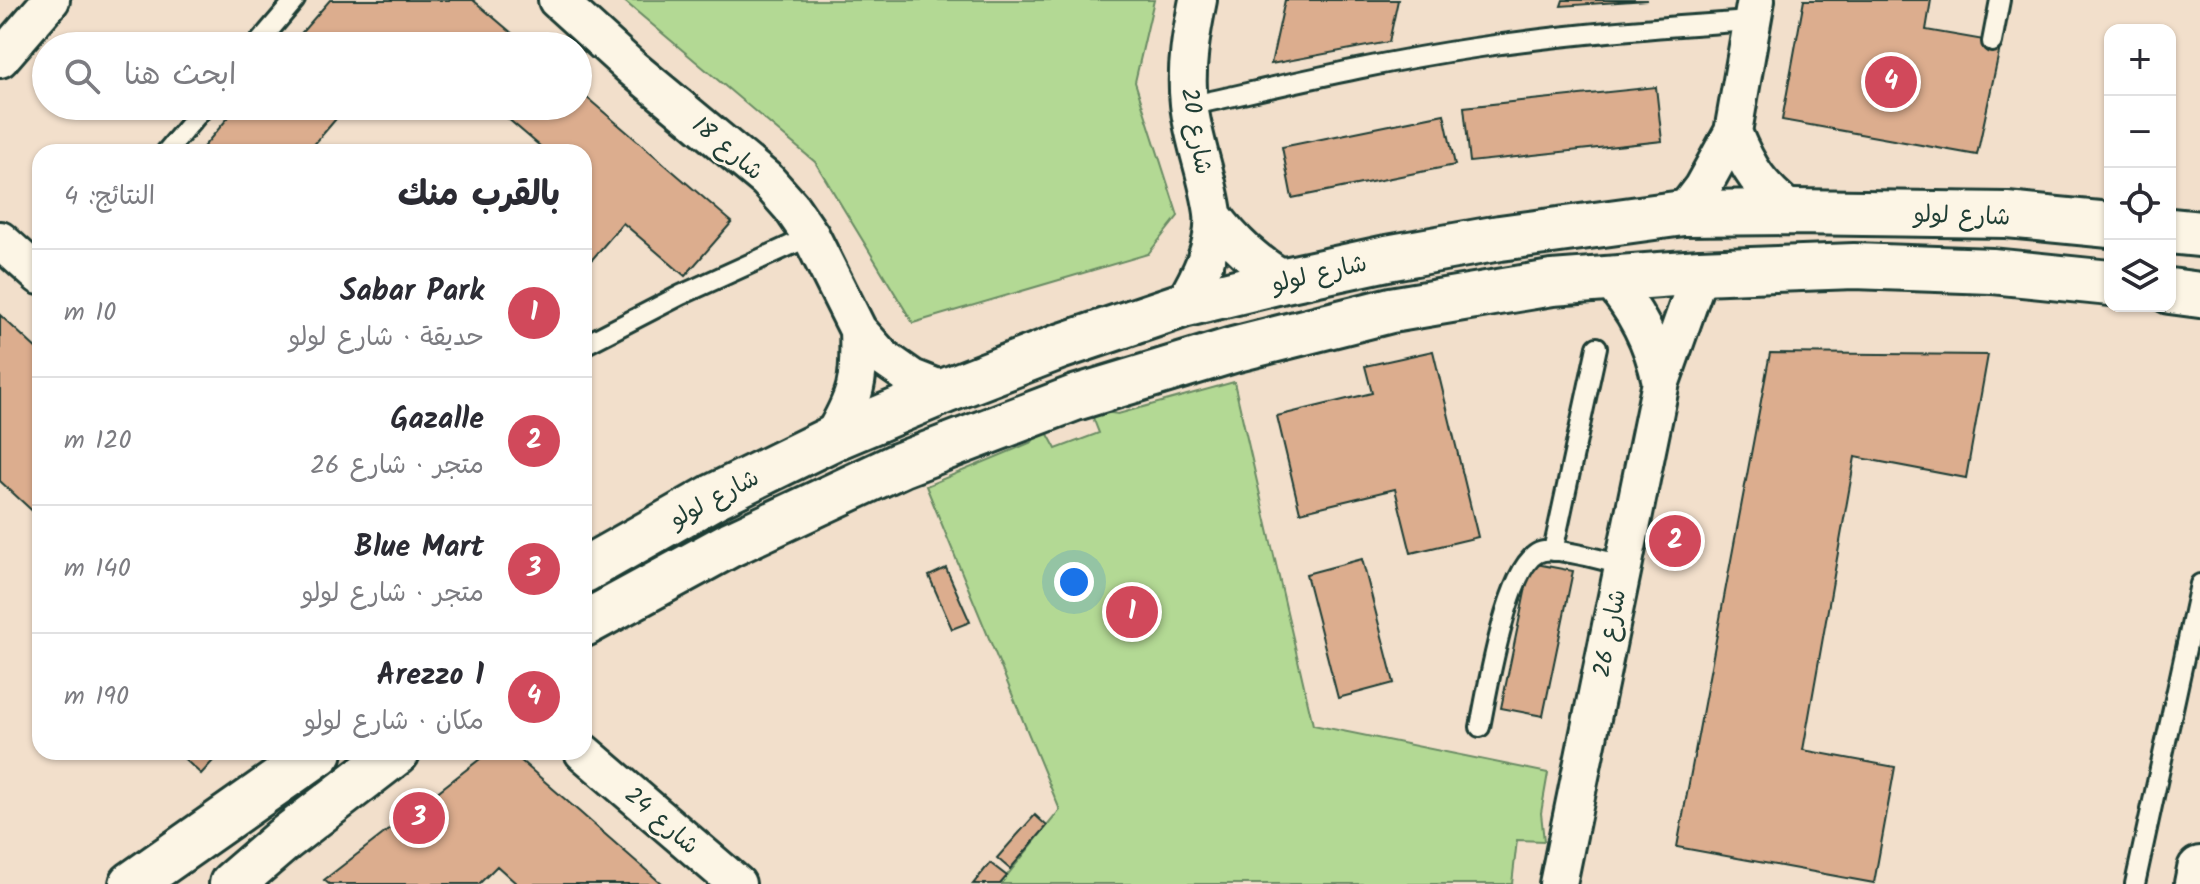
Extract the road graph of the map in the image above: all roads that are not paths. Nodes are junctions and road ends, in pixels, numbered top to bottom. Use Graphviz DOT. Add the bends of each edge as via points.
graph roads {
  1 [pos="51,0"];
  2 [pos="295,0"];
  3 [pos="557,0"];
  4 [pos="1198,0"];
  5 [pos="2000,0"];
  6 [pos="1754,10"];
  7 [pos="268,32"];
  8 [pos="1992,42"];
  9 [pos="0,59"];
  10 [pos="1189,106"];
  11 [pos="193,120"];
  12 [pos="1733,132"];
  13 [pos="173,144"];
  14 [pos="1792,212"];
  15 [pos="1683,213"];
  16 [pos="1213,215"];
  17 [pos="2104,224"];
  18 [pos="2176,232"];
  19 [pos="2200,234"];
  20 [pos="811,236"];
  21 [pos="0,240"];
  22 [pos="32,269"];
  23 [pos="1700,272"];
  24 [pos="1608,278"];
  25 [pos="1285,280"];
  26 [pos="2104,282"];
  27 [pos="2176,292"];
  28 [pos="2200,295"];
  29 [pos="1183,305"];
  30 [pos="858,330"];
  31 [pos="592,341"];
  32 [pos="1059,347"];
  33 [pos="1597,347"];
  34 [pos="1661,382"];
  35 [pos="945,391"];
  36 [pos="1075,398"];
  37 [pos="831,439"];
  38 [pos="1553,551"];
  39 [pos="592,565"];
  40 [pos="1623,565"];
  41 [pos="2200,584"];
  42 [pos="592,620"];
  43 [pos="1480,727"];
  44 [pos="592,758"];
  45 [pos="309,760"];
  46 [pos="387,760"];
  47 [pos="2200,869"];
  48 [pos="132,884"];
  49 [pos="232,884"];
  50 [pos="737,884"];
  51 [pos="1558,884"];
  52 [pos="2135,884"];
  53 [pos="2197,884"];
  1 -- 9 [label="street"];
  2 -- 7 [label="lane"];
  3 -- 20 [label="street, شارع 18" via="767,180"];
  4 -- 10 [label="street, شارع 20" via="1188,57"];
  5 -- 8 [label="lane"];
  6 -- 10 [label="lane" via="1473,48"];
  6 -- 12 [label="street"];
  10 -- 16 [label="street, شارع 20"];
  11 -- 13 [label="lane"];
  12 -- 14 [label="street" via="1746,163"];
  12 -- 15 [label="street"];
  14 -- 15 [label="street, شارع لولو"];
  14 -- 17 [label="street, شارع لولو" via="2007,215"];
  15 -- 25 [label="street, شارع لولو" via="1500,238"];
  16 -- 25 [label="street, شارع 20" via="1257,263"];
  16 -- 29 [label="street, شارع 20" via="1210,247"];
  18 -- 19 [label="street"];
  20 -- 30 [label="street, شارع 18"];
  20 -- 31 [label="lane"];
  21 -- 22 [label="street"];
  23 -- 24 [label="street, شارع لولو"];
  23 -- 26 [label="street, شارع لولو" via="1854,266 1992,271"];
  23 -- 34 [label="street, شارع 26"];
  24 -- 34 [label="street, شارع 26" via="1642,323"];
  24 -- 36 [label="street, شارع لولو" via="1391,310"];
  25 -- 29 [label="street, شارع لولو"];
  27 -- 28 [label="street"];
  29 -- 32 [label="street, شارع لولو"];
  30 -- 35 [label="street, شارع 18" via="882,357 912,378"];
  30 -- 37 [label="street, شارع 18" via="860,368 850,406"];
  32 -- 35 [label="street, شارع لولو"];
  32 -- 36 [label="street"];
  33 -- 38 [label="lane"];
  34 -- 40 [label="street, شارع 26"];
  35 -- 37 [label="street, شارع لولو"];
  36 -- 42 [label="street, شارع لولو" via="900,465 731,544"];
  37 -- 39 [label="street, شارع لولو"];
  38 -- 40 [label="lane"];
  38 -- 43 [label="lane" via="1527,559 1516,581"];
  40 -- 51 [label="street, شارع 26"];
  41 -- 52 [label="lane"];
  44 -- 50 [label="street, شارع 24"];
  45 -- 48 [label="street"];
  46 -- 49 [label="street"];
  47 -- 53 [label="street"];
}
